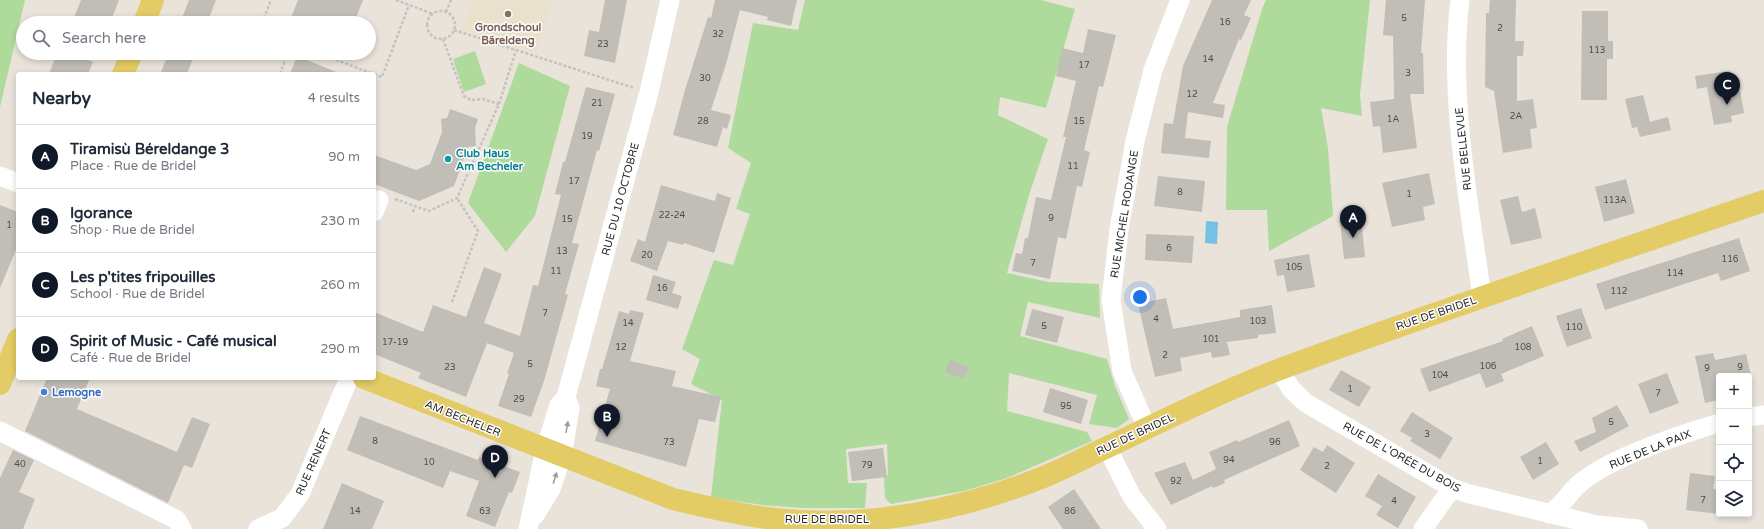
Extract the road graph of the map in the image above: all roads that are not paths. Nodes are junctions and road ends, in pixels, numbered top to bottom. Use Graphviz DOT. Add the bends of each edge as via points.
graph roads {
  1 [pos="153,0"];
  2 [pos="670,0"];
  3 [pos="1180,0"];
  4 [pos="1460,0"];
  5 [pos="147,16"];
  6 [pos="129,60"];
  7 [pos="124,72"];
  8 [pos="0,176"];
  9 [pos="16,182"];
  10 [pos="1764,201"];
  11 [pos="1482,297"];
  12 [pos="16,344"];
  13 [pos="1279,370"];
  14 [pos="348,380"];
  15 [pos="369,380"];
  16 [pos="0,384"];
  17 [pos="1764,415"];
  18 [pos="1752,417"];
  19 [pos="1716,424"];
  20 [pos="1147,428"];
  21 [pos="0,431"];
  22 [pos="1108,447"];
  23 [pos="553,454"];
  24 [pos="1452,488"];
  25 [pos="1549,514"];
  26 [pos="530,525"];
  27 [pos="182,529"];
  28 [pos="258,529"];
  29 [pos="1157,529"];
  30 [pos="1423,529"];
  31 [pos="1638,529"];
  1 -- 5 [label="main road"];
  2 -- 23 [label="street, RUE DU 10 OCTOBRE" via="649,92 566,397 570,408"];
  3 -- 20 [label="street, RUE MICHEL RODANGE" via="1153,70 1135,141 1119,229 1111,300 1122,371"];
  4 -- 11 [label="street, RUE BELLEVUE" via="1456,31 1458,98"];
  6 -- 7 [label="main road"];
  8 -- 9 [label="street"];
  10 -- 11 [label="main road, RUE DE BRIDEL"];
  11 -- 13 [label="main road, RUE DE BRIDEL"];
  12 -- 16 [label="main road"];
  13 -- 20 [label="main road, RUE DE BRIDEL" via="1201,402"];
  13 -- 24 [label="street, RUE DE L'ORÉE DU BOIS" via="1292,390 1306,403"];
  14 -- 28 [label="street, RUE RENERT" via="300,494 282,518"];
  15 -- 23 [label="main road, AM BECHELER"];
  17 -- 18 [label="street"];
  19 -- 25 [label="street, RUE DE LA PAIX" via="1610,464 1579,484 1559,508"];
  20 -- 22 [label="main road, RUE DE BRIDEL"];
  21 -- 27 [label="street" via="177,520"];
  22 -- 23 [label="main road, RUE DE BRIDEL" via="1042,478 973,501 923,512 830,521 778,519 726,512 673,499"];
  22 -- 29 [label="street" via="1132,497"];
  23 -- 26 [label="street" via="552,489"];
  24 -- 25 [label="street, RUE DE L'ORÉE DU BOIS"];
  24 -- 30 [label="street"];
  25 -- 31 [label="street, RUE DE L'ORÉE DU BOIS" via="1596,525"];
}
